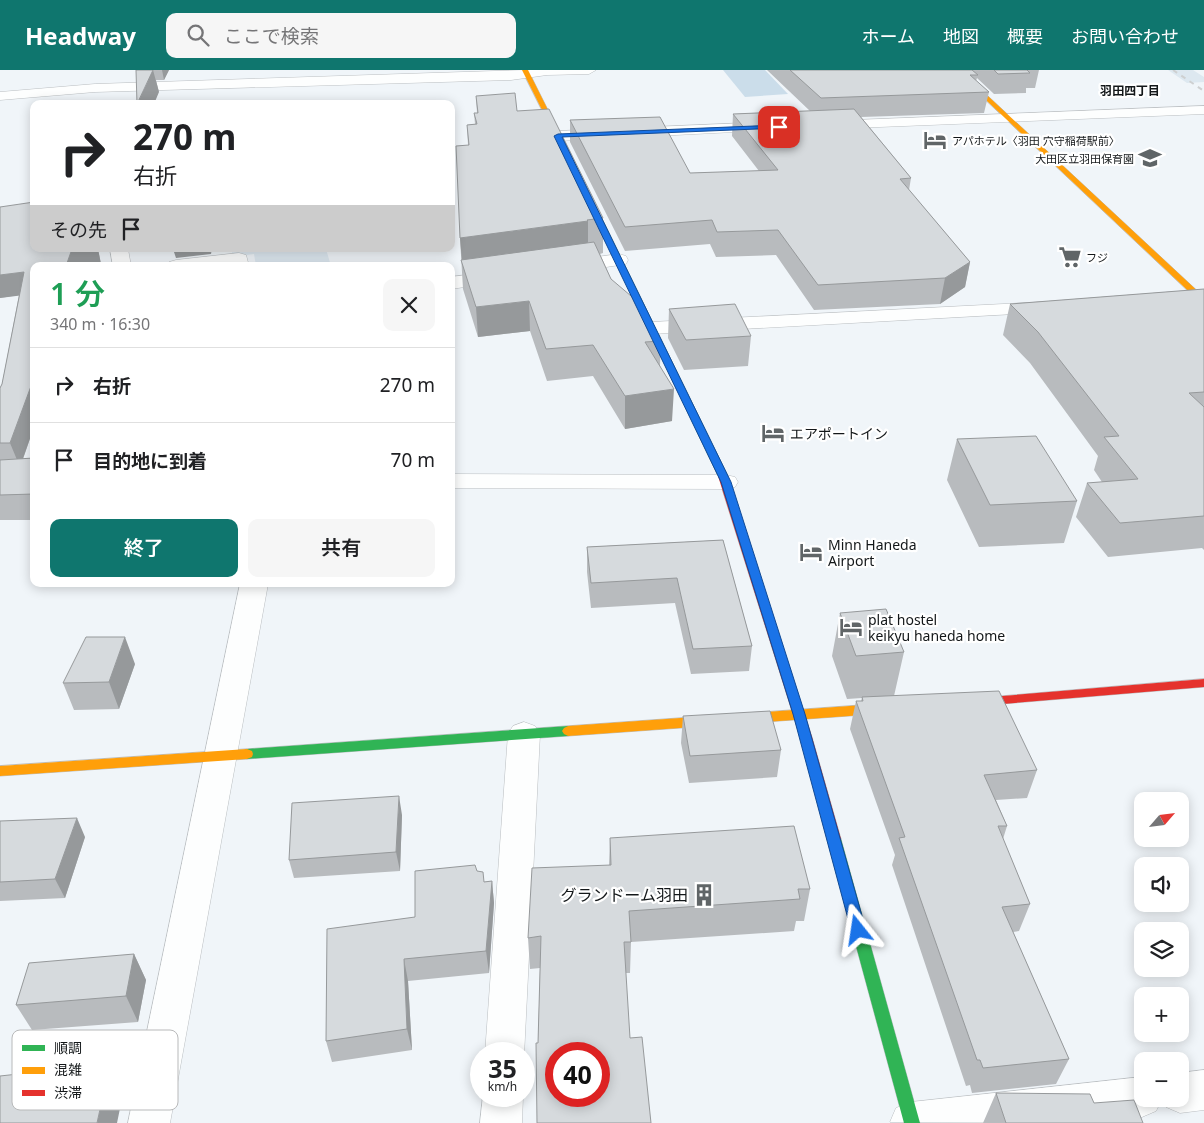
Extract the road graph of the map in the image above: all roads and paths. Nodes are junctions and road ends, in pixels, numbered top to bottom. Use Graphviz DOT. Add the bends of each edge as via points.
graph roads {
  1 [pos="589,70"];
  2 [pos="957,70"];
  3 [pos="526,72"];
  4 [pos="276,76"];
  5 [pos="80,84"];
  6 [pos="0,96"];
  7 [pos="86,100"];
  8 [pos="1204,110"];
  9 [pos="1009,118"];
  10 [pos="812,126"];
  11 [pos="784,127"];
  12 [pos="558,136"];
  13 [pos="565,151"];
  14 [pos="582,184"];
  15 [pos="619,260"];
  16 [pos="213,262"];
  17 [pos="240,262"];
  18 [pos="550,270"];
  19 [pos="521,274"];
  20 [pos="455,282"];
  21 [pos="1178,300"];
  22 [pos="1204,300"];
  23 [pos="1059,307"];
  24 [pos="652,328"];
  25 [pos="455,481"];
  26 [pos="726,482"];
  27 [pos="253,587"];
  28 [pos="1204,683"];
  29 [pos="958,704"];
  30 [pos="901,707"];
  31 [pos="799,714"];
  32 [pos="524,734"];
  33 [pos="221,756"];
  34 [pos="0,771"];
  35 [pos="166,1030"];
  36 [pos="506,1042"];
  37 [pos="1204,1090"];
  38 [pos="1189,1092"];
  39 [pos="1134,1098"];
  40 [pos="502,1107"];
  41 [pos="151,1110"];
  42 [pos="911,1122"];
  43 [pos="149,1123"];
  44 [pos="501,1123"];
  1 -- 3 [label="street"];
  2 -- 9 [label="street"];
  3 -- 4 [label="street"];
  3 -- 12 [label="street"];
  4 -- 5 [label="street"];
  5 -- 6 [label="street"];
  5 -- 7 [label="street"];
  8 -- 9 [label="street"];
  9 -- 10 [label="street"];
  9 -- 22 [label="street"];
  11 -- 12 [label="street"];
  12 -- 13 [label="street"];
  14 -- 15 [label="street"];
  15 -- 18 [label="street"];
  15 -- 24 [label="street"];
  16 -- 17 [label="street" via="240,259"];
  19 -- 20 [label="street"];
  21 -- 22 [label="street"];
  23 -- 24 [label="street"];
  24 -- 26 [label="street"];
  25 -- 26 [label="street"];
  26 -- 31 [label="street"];
  27 -- 33 [label="street"];
  28 -- 29 [label="street"];
  30 -- 31 [label="street"];
  31 -- 32 [label="street"];
  31 -- 42 [label="street"];
  32 -- 33 [label="street"];
  32 -- 36 [label="street"];
  33 -- 34 [label="street"];
  33 -- 35 [label="street"];
  37 -- 38 [label="street"];
  39 -- 42 [label="street"];
  40 -- 44 [label="street"];
  41 -- 43 [label="street"];
}
